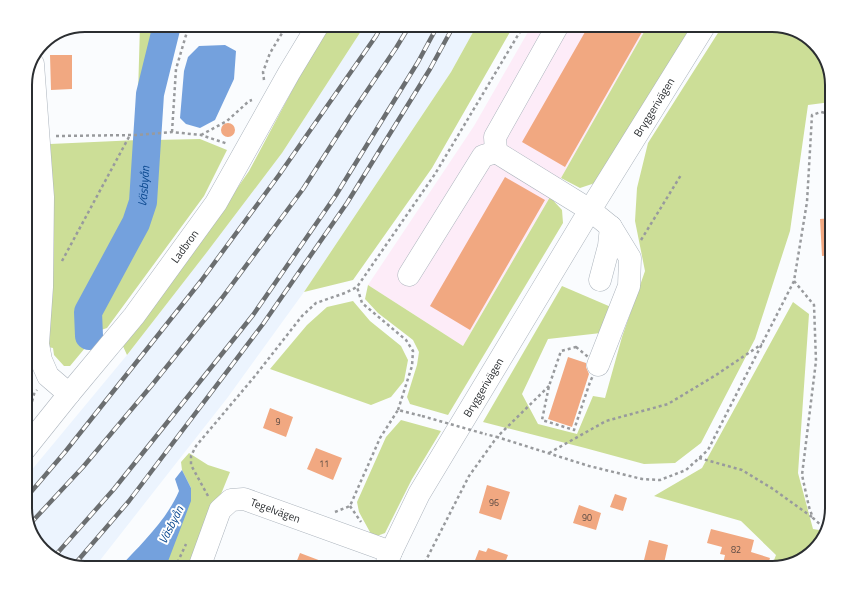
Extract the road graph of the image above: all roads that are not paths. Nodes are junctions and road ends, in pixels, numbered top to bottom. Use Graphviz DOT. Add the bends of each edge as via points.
graph roads {
  1 [pos="314,32"];
  2 [pos="554,32"];
  3 [pos="701,32"];
  4 [pos="33,75"];
  5 [pos="34,130"];
  6 [pos="496,152"];
  7 [pos="590,210"];
  8 [pos="611,228"];
  9 [pos="408,275"];
  10 [pos="600,280"];
  11 [pos="598,365"];
  12 [pos="69,394"];
  13 [pos="32,440"];
  14 [pos="388,560"];
  15 [pos="202,561"];
  1 -- 12 [label="street, Ladbron" via="216,203 134,316"];
  2 -- 6 [label="street" via="495,137"];
  3 -- 7 [label="street, Bryggerivägen"];
  4 -- 5 [label="street"];
  5 -- 12 [label="street" via="43,197 42,287 38,344 48,376"];
  6 -- 7 [label="street"];
  6 -- 9 [label="street" via="483,156"];
  7 -- 8 [label="street"];
  7 -- 14 [label="street, Bryggerivägen" via="419,494"];
  8 -- 10 [label="street"];
  8 -- 11 [label="street" via="630,258 630,286"];
  12 -- 13 [label="street, Ladbron"];
  14 -- 15 [label="street, Tegelvägen" via="244,499 231,500 220,510"];
}
